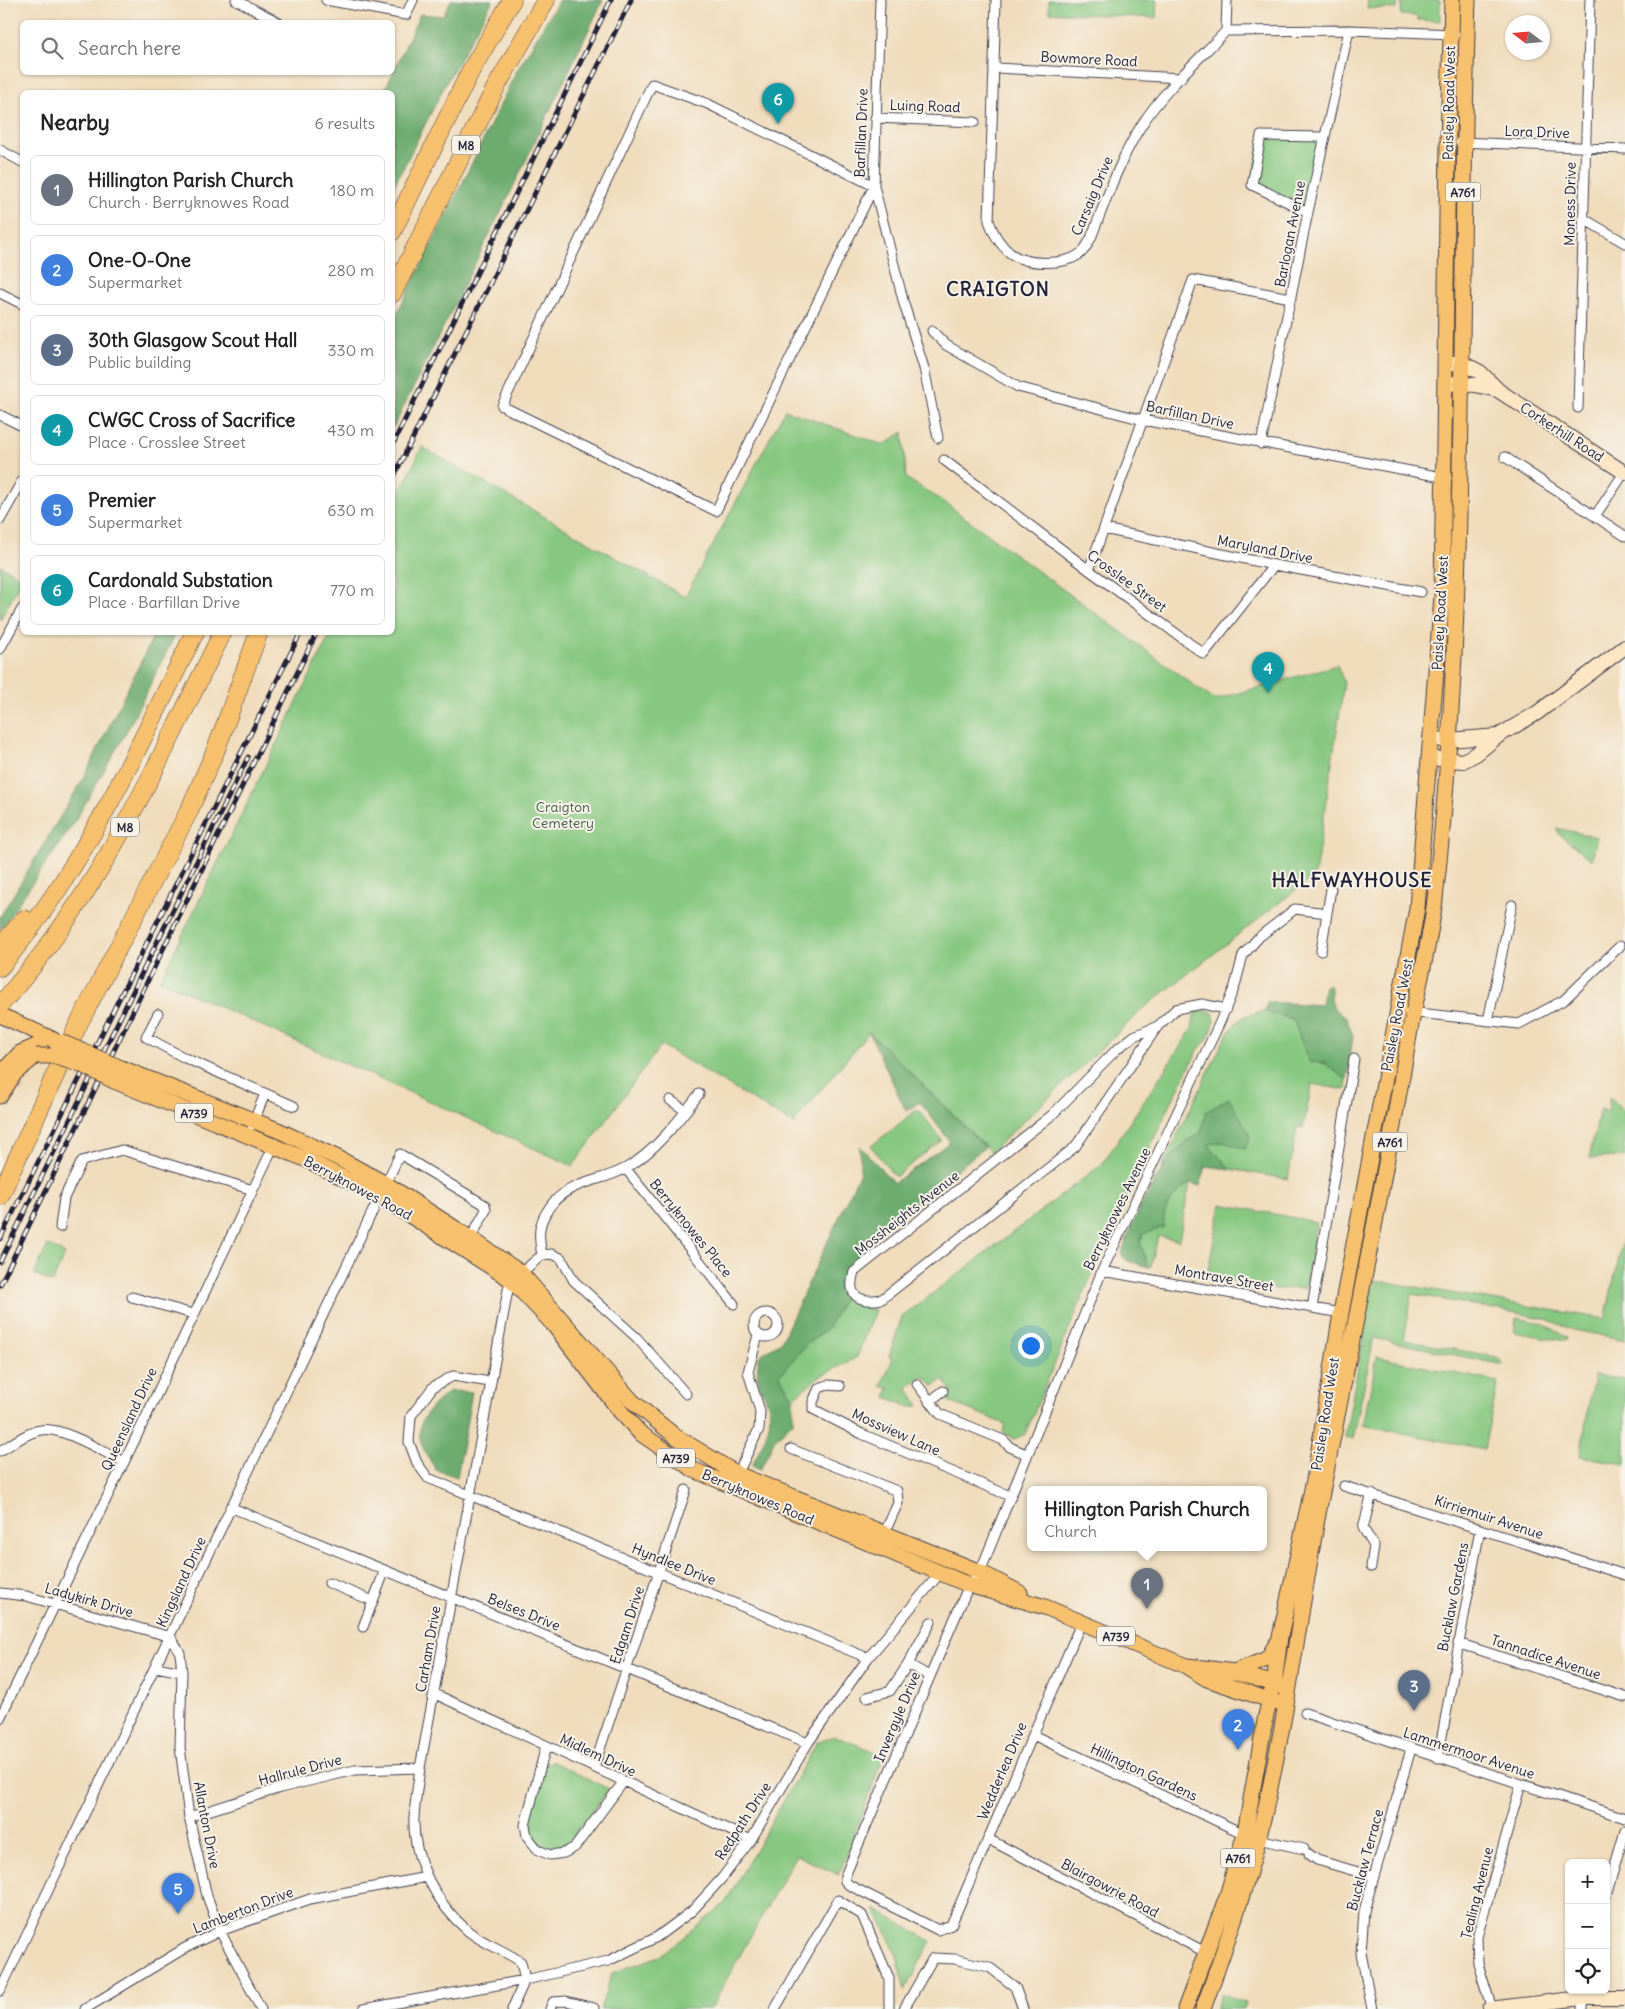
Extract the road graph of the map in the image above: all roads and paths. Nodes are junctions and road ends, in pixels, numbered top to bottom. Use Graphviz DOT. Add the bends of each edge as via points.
graph roads {
  1 [pos="236,0"];
  2 [pos="326,0"];
  3 [pos="413,0"];
  4 [pos="512,0"];
  5 [pos="546,0"];
  6 [pos="880,0"];
  7 [pos="996,0"];
  8 [pos="1227,0"];
  9 [pos="1452,0"];
  10 [pos="1468,0"];
  11 [pos="1590,0"];
  12 [pos="274,20"];
  13 [pos="1349,30"];
  14 [pos="1226,31"];
  15 [pos="1451,34"];
  16 [pos="1467,35"];
  17 [pos="995,68"];
  18 [pos="1181,78"];
  19 [pos="875,118"];
  20 [pos="975,122"];
  21 [pos="1324,137"];
  22 [pos="1448,142"];
  23 [pos="1463,142"];
  24 [pos="1585,147"];
  25 [pos="1625,149"];
  26 [pos="0,150"];
  27 [pos="20,161"];
  28 [pos="874,186"];
  29 [pos="1308,212"];
  30 [pos="1584,219"];
  31 [pos="395,226"];
  32 [pos="1625,244"];
  33 [pos="395,288"];
  34 [pos="0,293"];
  35 [pos="1291,298"];
  36 [pos="20,303"];
  37 [pos="932,331"];
  38 [pos="1446,363"];
  39 [pos="1462,364"];
  40 [pos="1446,383"];
  41 [pos="1462,384"];
  42 [pos="1499,391"];
  43 [pos="1578,408"];
  44 [pos="0,415"];
  45 [pos="1143,420"];
  46 [pos="20,425"];
  47 [pos="938,438"];
  48 [pos="1261,444"];
  49 [pos="1505,457"];
  50 [pos="944,460"];
  51 [pos="1624,473"];
  52 [pos="1453,479"];
  53 [pos="20,485"];
  54 [pos="1595,516"];
  55 [pos="0,520"];
  56 [pos="1104,529"];
  57 [pos="1625,536"];
  58 [pos="1274,565"];
  59 [pos="1089,570"];
  60 [pos="1421,592"];
  61 [pos="1450,596"];
  62 [pos="20,613"];
  63 [pos="193,635"];
  64 [pos="222,635"];
  65 [pos="257,635"];
  66 [pos="1625,647"];
  67 [pos="0,650"];
  68 [pos="1498,736"];
  69 [pos="1432,739"];
  70 [pos="1449,740"];
  71 [pos="1430,758"];
  72 [pos="1447,760"];
  73 [pos="85,848"];
  74 [pos="1331,889"];
  75 [pos="1512,905"];
  76 [pos="1327,913"];
  77 [pos="1620,946"];
  78 [pos="0,947"];
  79 [pos="1321,951"];
  80 [pos="0,967"];
  81 [pos="0,1005"];
  82 [pos="1226,1009"];
  83 [pos="1396,1012"];
  84 [pos="1413,1012"];
  85 [pos="158,1014"];
  86 [pos="0,1015"];
  87 [pos="1488,1021"];
  88 [pos="1158,1026"];
  89 [pos="52,1039"];
  90 [pos="1354,1059"];
  91 [pos="82,1065"];
  92 [pos="0,1075"];
  93 [pos="118,1075"];
  94 [pos="265,1094"];
  95 [pos="699,1094"];
  96 [pos="0,1096"];
  97 [pos="670,1100"];
  98 [pos="294,1106"];
  99 [pos="686,1111"];
  100 [pos="250,1127"];
  101 [pos="277,1138"];
  102 [pos="626,1169"];
  103 [pos="253,1190"];
  104 [pos="383,1191"];
  105 [pos="0,1196"];
  106 [pos="60,1227"];
  107 [pos="467,1244"];
  108 [pos="542,1255"];
  109 [pos="1102,1271"];
  110 [pos="515,1276"];
  111 [pos="132,1297"];
  112 [pos="734,1304"];
  113 [pos="1312,1308"];
  114 [pos="1342,1313"];
  115 [pos="193,1314"];
  116 [pos="758,1335"];
  117 [pos="490,1382"];
  118 [pos="917,1384"];
  119 [pos="840,1386"];
  120 [pos="943,1392"];
  121 [pos="686,1394"];
  122 [pos="929,1402"];
  123 [pos="791,1450"];
  124 [pos="0,1452"];
  125 [pos="1026,1454"];
  126 [pos="124,1462"];
  127 [pos="734,1480"];
  128 [pos="1344,1486"];
  129 [pos="686,1490"];
  130 [pos="1372,1494"];
  131 [pos="470,1496"];
  132 [pos="1010,1496"];
  133 [pos="230,1507"];
  134 [pos="1311,1522"];
  135 [pos="1480,1529"];
  136 [pos="884,1534"];
  137 [pos="944,1566"];
  138 [pos="1371,1567"];
  139 [pos="385,1570"];
  140 [pos="980,1572"];
  141 [pos="659,1573"];
  142 [pos="1625,1575"];
  143 [pos="329,1583"];
  144 [pos="969,1585"];
  145 [pos="0,1593"];
  146 [pos="451,1597"];
  147 [pos="373,1601"];
  148 [pos="54,1604"];
  149 [pos="1044,1607"];
  150 [pos="1082,1621"];
  151 [pos="931,1622"];
  152 [pos="364,1627"];
  153 [pos="170,1637"];
  154 [pos="1280,1637"];
  155 [pos="1458,1643"];
  156 [pos="868,1658"];
  157 [pos="908,1664"];
  158 [pos="1186,1666"];
  159 [pos="156,1667"];
  160 [pos="627,1669"];
  161 [pos="182,1672"];
  162 [pos="1234,1672"];
  163 [pos="929,1676"];
  164 [pos="1281,1685"];
  165 [pos="434,1694"];
  166 [pos="1252,1696"];
  167 [pos="866,1697"];
  168 [pos="1625,1697"];
  169 [pos="1269,1701"];
  170 [pos="1285,1705"];
  171 [pos="1305,1713"];
  172 [pos="0,1718"];
  173 [pos="1033,1735"];
  174 [pos="808,1743"];
  175 [pos="546,1746"];
  176 [pos="1411,1749"];
  177 [pos="1438,1758"];
  178 [pos="420,1768"];
  179 [pos="594,1768"];
  180 [pos="624,1782"];
  181 [pos="1521,1784"];
  182 [pos="189,1817"];
  183 [pos="1625,1818"];
  184 [pos="1625,1831"];
  185 [pos="1251,1836"];
  186 [pos="988,1839"];
  187 [pos="751,1840"];
  188 [pos="1372,1876"];
  189 [pos="427,1877"];
  190 [pos="1610,1882"];
  191 [pos="944,1929"];
  192 [pos="220,1931"];
  193 [pos="1214,1957"];
  194 [pos="525,1980"];
  195 [pos="0,1992"];
  196 [pos="1625,1998"];
  197 [pos="1582,1999"];
  198 [pos="594,2008"];
  199 [pos="85,2009"];
  200 [pos="261,2009"];
  201 [pos="363,2009"];
  202 [pos="512,2009"];
  203 [pos="550,2009"];
  204 [pos="775,2009"];
  205 [pos="889,2009"];
  206 [pos="904,2009"];
  207 [pos="1023,2009"];
  208 [pos="1186,2009"];
  209 [pos="1203,2009"];
  210 [pos="1372,2009"];
  211 [pos="1491,2009"];
  1 -- 12 [label="street"];
  2 -- 3 [label="street" via="406,15"];
  4 -- 31 [label="highway, M8" via="470,72"];
  5 -- 33 [label="highway, M8" via="496,87"];
  6 -- 19 [label="street, Barfillan Drive"];
  7 -- 17 [label="street, Carsaig Drive"];
  8 -- 14 [label="street"];
  9 -- 15 [label="main road, Paisley Road West / A761"];
  10 -- 16 [label="main road, Paisley Road West / A761"];
  11 -- 24 [label="street, Moness Drive"];
  13 -- 14 [label="street"];
  13 -- 15 [label="street"];
  13 -- 21 [label="street, Barlogan Avenue"];
  14 -- 18 [label="street, Carsaig Drive"];
  15 -- 16 [label="street"];
  15 -- 22 [label="main road, Paisley Road West / A761"];
  16 -- 23 [label="main road, Paisley Road West / A761"];
  17 -- 18 [label="street, Bowmore Road"];
  17 -- 18 [label="street, Carsaig Drive" via="989,221 994,235 1010,253 1039,262 1067,260 1084,250 1123,157 1142,124"];
  19 -- 20 [label="street, Luing Road"];
  19 -- 28 [label="street, Barfillan Drive"];
  21 -- 29 [label="street, Barlogan Avenue"];
  21 -- 29 [label="street" via="1261,136 1252,185"];
  22 -- 23 [label="street, Lora Drive"];
  22 -- 38 [label="main road, Paisley Road West / A761"];
  23 -- 24 [label="street, Lora Drive"];
  23 -- 39 [label="main road, Paisley Road West / A761"];
  24 -- 25 [label="street, Lora Drive"];
  24 -- 30 [label="street, Moness Drive"];
  26 -- 27 [label="street"];
  28 -- 28 [label="street" via="708,104 652,84 502,406 716,511"];
  28 -- 47 [label="street, Barfillan Drive" via="924,368"];
  29 -- 35 [label="street, Barlogan Avenue"];
  30 -- 32 [label="street"];
  30 -- 43 [label="street, Moness Drive"];
  34 -- 36 [label="street"];
  35 -- 45 [label="street" via="1193,280"];
  35 -- 48 [label="street, Barlogan Avenue"];
  37 -- 45 [label="street, Barfillan Drive" via="946,345 1018,386"];
  38 -- 39 [label="street, Corkerhill Road"];
  38 -- 40 [label="main road, Paisley Road West / A761"];
  39 -- 41 [label="main road, Paisley Road West / A761"];
  39 -- 42 [label="street, Corkerhill Road" via="1480,372"];
  40 -- 41 [label="street, Corkerhill Road"];
  40 -- 52 [label="main road, Paisley Road West / A761"];
  41 -- 42 [label="street, Corkerhill Road" via="1487,386"];
  41 -- 52 [label="main road, Paisley Road West / A761"];
  42 -- 51 [label="street, Corkerhill Road"];
  44 -- 46 [label="street"];
  45 -- 48 [label="street, Barfillan Drive"];
  45 -- 56 [label="street"];
  48 -- 52 [label="street, Barfillan Drive"];
  49 -- 54 [label="street"];
  50 -- 59 [label="street, Crosslee Street"];
  51 -- 54 [label="street"];
  52 -- 61 [label="main road, Paisley Road West / A761"];
  53 -- 55 [label="street"];
  54 -- 57 [label="street"];
  56 -- 58 [label="street, Maryland Drive"];
  56 -- 59 [label="street"];
  58 -- 59 [label="street, Crosslee Street" via="1204,654"];
  58 -- 60 [label="street, Maryland Drive"];
  61 -- 69 [label="main road, Paisley Road West / A761"];
  61 -- 70 [label="main road, Paisley Road West / A761"];
  62 -- 67 [label="street"];
  63 -- 73 [label="highway, M8"];
  64 -- 81 [label="highway, M8" via="139,802 104,865 58,934"];
  65 -- 105 [label="highway" via="217,747 189,811 77,1027"];
  66 -- 68 [label="street" via="1537,713"];
  68 -- 70 [label="street"];
  68 -- 72 [label="street" via="1463,761"];
  69 -- 70 [label="street"];
  69 -- 71 [label="main road, Paisley Road West / A761"];
  70 -- 72 [label="main road, Paisley Road West / A761"];
  71 -- 72 [label="street"];
  71 -- 83 [label="main road, Paisley Road West / A761" via="1417,908"];
  72 -- 84 [label="main road, Paisley Road West / A761" via="1434,909"];
  73 -- 78 [label="highway"];
  73 -- 80 [label="highway, M8" via="28,933"];
  74 -- 76 [label="street"];
  75 -- 87 [label="street"];
  76 -- 79 [label="street"];
  76 -- 82 [label="street, Berryknowes Avenue" via="1296,909 1259,937 1243,955"];
  77 -- 87 [label="street" via="1564,1000 1519,1024"];
  82 -- 88 [label="street, Mossheights Avenue" via="1202,1004 1176,1009"];
  82 -- 109 [label="street, Berryknowes Avenue"];
  83 -- 84 [label="street"];
  83 -- 114 [label="main road, Paisley Road West / A761"];
  84 -- 87 [label="street"];
  84 -- 134 [label="main road, Paisley Road West / A761" via="1359,1315"];
  85 -- 94 [label="street" via="146,1037 184,1058"];
  86 -- 89 [label="main road, Berryknowes Road"];
  88 -- 88 [label="street, Mossheights Avenue" via="1075,1147 882,1299 869,1302 854,1295 851,1289 854,1272 1052,1115 1116,1050 1134,1036"];
  89 -- 91 [label="main road, Berryknowes Road, bridge"];
  89 -- 92 [label="main road" via="20,1053"];
  89 -- 93 [label="main road, Berryknowes Road / A739, bridge"];
  90 -- 113 [label="street"];
  91 -- 93 [label="main road, Berryknowes Road, bridge"];
  91 -- 96 [label="main road, bridge" via="53,1056 36,1056 15,1073"];
  93 -- 100 [label="main road, Berryknowes Road / A739"];
  94 -- 98 [label="street"];
  94 -- 100 [label="street"];
  95 -- 99 [label="street"];
  97 -- 99 [label="street"];
  99 -- 102 [label="street"];
  100 -- 101 [label="main road, Berryknowes Road / A739"];
  101 -- 103 [label="street, Queensland Drive"];
  101 -- 104 [label="main road, Berryknowes Road / A739"];
  102 -- 108 [label="street" via="578,1184 557,1197 541,1220 538,1234"];
  102 -- 112 [label="street, Berryknowes Place"];
  103 -- 106 [label="street" via="122,1150 82,1161 64,1198"];
  103 -- 115 [label="street, Queensland Drive"];
  104 -- 107 [label="main road, Berryknowes Road / A739"];
  104 -- 107 [label="street, Berryknowes Road" via="400,1154 485,1205 486,1210"];
  104 -- 133 [label="street, Kingsland Drive"];
  107 -- 110 [label="main road, Berryknowes Road / A739"];
  108 -- 110 [label="street"];
  108 -- 121 [label="street" via="552,1254 561,1258 574,1281 637,1338"];
  109 -- 113 [label="street, Montrave Street"];
  109 -- 125 [label="street, Berryknowes Avenue"];
  110 -- 117 [label="street, Carham Drive"];
  110 -- 127 [label="main road, Berryknowes Road / A739" via="640,1433 694,1470"];
  111 -- 115 [label="street"];
  113 -- 114 [label="street, Montrave Street"];
  114 -- 134 [label="main road, Paisley Road West / A761" via="1314,1480"];
  115 -- 126 [label="street, Queensland Drive"];
  116 -- 127 [label="street" via="748,1372 760,1411 758,1429"];
  117 -- 131 [label="street, Carham Drive"];
  117 -- 131 [label="street, Hyndlee Drive" via="453,1376 433,1387 411,1416 409,1442 416,1463 428,1478"];
  118 -- 122 [label="street"];
  119 -- 132 [label="street, Mossview Lane" via="819,1388 813,1409 862,1434"];
  120 -- 122 [label="street"];
  122 -- 125 [label="street" via="940,1414 1003,1440"];
  123 -- 136 [label="street" via="897,1491 898,1503"];
  124 -- 126 [label="street" via="24,1437 40,1430 50,1430 61,1432"];
  125 -- 132 [label="street, Berryknowes Avenue"];
  126 -- 148 [label="street, Queensland Drive"];
  127 -- 136 [label="main road, Berryknowes Road / A739"];
  127 -- 137 [label="main road, Berryknowes Road / A739"];
  128 -- 130 [label="street, Kirriemuir Avenue"];
  129 -- 141 [label="street, Edgam Drive"];
  130 -- 135 [label="street, Kirriemuir Avenue"];
  130 -- 138 [label="street" via="1363,1528 1374,1546"];
  131 -- 141 [label="street, Hyndlee Drive"];
  131 -- 146 [label="street, Carham Drive"];
  132 -- 140 [label="street, Berryknowes Avenue"];
  133 -- 139 [label="street, Belses Drive"];
  133 -- 153 [label="street, Kingsland Drive"];
  134 -- 154 [label="main road, Paisley Road West / A761"];
  134 -- 164 [label="main road, Paisley Road West / A761" via="1313,1544 1304,1557"];
  135 -- 142 [label="street, Kirriemuir Avenue"];
  135 -- 155 [label="street, Bucklaw Gardens"];
  136 -- 137 [label="main road, Berryknowes Road / A739"];
  137 -- 140 [label="main road, Berryknowes Road / A739"];
  137 -- 144 [label="main road, Berryknowes Road / A739"];
  137 -- 156 [label="street, Redpath Drive"];
  139 -- 146 [label="street, Belses Drive"];
  139 -- 147 [label="street"];
  140 -- 144 [label="street, Invergyle Drive"];
  140 -- 149 [label="main road, Berryknowes Road / A739"];
  141 -- 156 [label="street, Hyndlee Drive"];
  141 -- 160 [label="street, Edgam Drive"];
  143 -- 147 [label="street"];
  144 -- 149 [label="main road, Berryknowes Road / A739"];
  144 -- 163 [label="street, Invergyle Drive"];
  145 -- 148 [label="street, Ladykirk Drive"];
  146 -- 160 [label="street, Belses Drive"];
  146 -- 165 [label="street, Carham Drive"];
  147 -- 152 [label="street"];
  148 -- 153 [label="street, Ladykirk Drive"];
  148 -- 172 [label="street, Queensland Drive"];
  149 -- 150 [label="main road, Berryknowes Road / A739"];
  150 -- 158 [label="main road, Berryknowes Road / A739"];
  150 -- 173 [label="street, Wedderlea Drive"];
  151 -- 157 [label="street"];
  153 -- 159 [label="street, Kingsland Drive"];
  153 -- 161 [label="street, Allanton Drive" via="180,1654"];
  154 -- 162 [label="main road" via="1267,1659"];
  154 -- 164 [label="main road, Paisley Road West / A761"];
  155 -- 168 [label="street, Tannadice Avenue"];
  155 -- 177 [label="street, Bucklaw Gardens"];
  156 -- 174 [label="street, Redpath Drive"];
  157 -- 163 [label="street"];
  157 -- 167 [label="street" via="890,1691"];
  158 -- 162 [label="main road, Berryknowes Road / A739"];
  158 -- 166 [label="main road, Berryknowes Road / A739" via="1207,1679"];
  159 -- 161 [label="street"];
  159 -- 195 [label="street, Kingsland Drive"];
  160 -- 174 [label="street, Belses Drive"];
  160 -- 179 [label="street, Edgam Drive"];
  161 -- 182 [label="street, Allanton Drive" via="180,1748"];
  162 -- 164 [label="main road, Berryknowes Road / A739"];
  163 -- 191 [label="street, Invergyle Drive" via="845,1876 849,1885 938,1930"];
  164 -- 166 [label="main road"];
  164 -- 169 [label="main road, Paisley Road West / A761"];
  164 -- 170 [label="main road, Paisley Road West / A761"];
  165 -- 175 [label="street, Midlem Drive"];
  165 -- 178 [label="street, Carham Drive"];
  166 -- 169 [label="main road, Berryknowes Road / A739"];
  169 -- 170 [label="main road, Berryknowes Road / A739"];
  169 -- 185 [label="main road, Paisley Road West / A761"];
  170 -- 185 [label="main road, Paisley Road West / A761"];
  171 -- 176 [label="street, Lammermoor Avenue"];
  173 -- 185 [label="street, Hillington Gardens"];
  173 -- 186 [label="street, Wedderlea Drive"];
  174 -- 187 [label="street, Redpath Drive"];
  175 -- 179 [label="street, Midlem Drive"];
  175 -- 180 [label="street" via="525,1825 530,1842 544,1853 564,1853 575,1847"];
  176 -- 177 [label="street, Lammermoor Avenue"];
  176 -- 188 [label="street, Bucklaw Terrace"];
  177 -- 181 [label="street, Lammermoor Avenue"];
  178 -- 182 [label="street, Hallrule Drive" via="355,1770 280,1788"];
  178 -- 189 [label="street, Carham Drive" via="414,1819"];
  179 -- 180 [label="street, Midlem Drive"];
  180 -- 187 [label="street, Midlem Drive"];
  181 -- 183 [label="street, Lammermoor Avenue"];
  181 -- 211 [label="street, Tealing Avenue" via="1477,1937 1478,1964"];
  182 -- 192 [label="street, Allanton Drive" via="207,1896"];
  184 -- 190 [label="street"];
  185 -- 188 [label="street, Hillington Gardens"];
  185 -- 193 [label="main road, Paisley Road West / A761"];
  186 -- 191 [label="street, Wedderlea Drive" via="951,1925"];
  186 -- 193 [label="street, Blairgowrie Road"];
  187 -- 194 [label="street, Redpath Drive" via="692,1911 657,1937 608,1961"];
  188 -- 210 [label="street, Bucklaw Terrace" via="1361,1931 1364,1973"];
  189 -- 192 [label="street, Lamberton Drive" via="310,1899"];
  189 -- 194 [label="street, Carham Drive" via="468,1931 521,1962"];
  192 -- 199 [label="street, Lamberton Drive" via="185,1948"];
  192 -- 200 [label="street, Allanton Drive"];
  193 -- 208 [label="main road, Paisley Road West / A761"];
  193 -- 209 [label="main road, Paisley Road West / A761"];
  194 -- 201 [label="street, Redpath Drive"];
  194 -- 202 [label="street"];
  196 -- 197 [label="street"];
  197 -- 211 [label="street"];
  198 -- 203 [label="street" via="566,2001 553,2002"];
  204 -- 205 [label="street" via="838,1900 862,1915 889,1978"];
  206 -- 207 [label="street" via="933,1958 955,1959 989,1967 1015,1987"];
}
